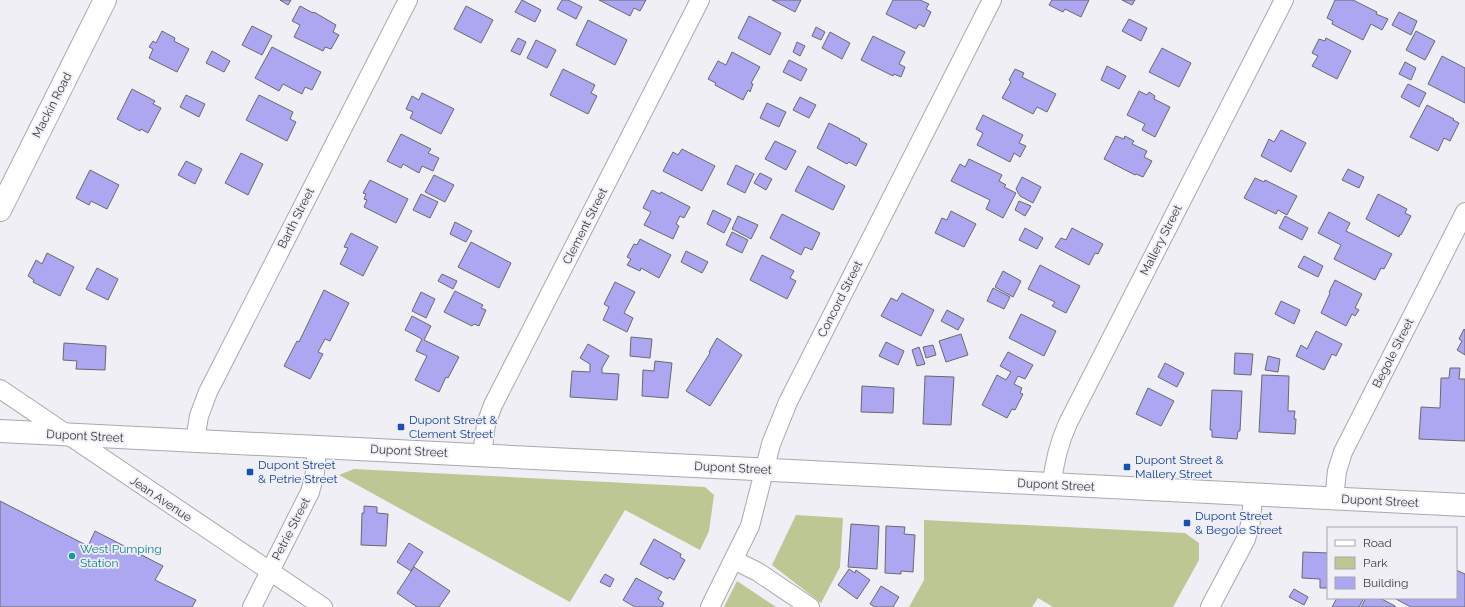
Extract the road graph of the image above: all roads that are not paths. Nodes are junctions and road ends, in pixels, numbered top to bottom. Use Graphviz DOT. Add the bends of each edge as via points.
graph roads {
  1 [pos="105,0"];
  2 [pos="408,0"];
  3 [pos="700,0"];
  4 [pos="992,0"];
  5 [pos="1284,0"];
  6 [pos="0,210"];
  7 [pos="1465,212"];
  8 [pos="0,389"];
  9 [pos="0,431"];
  10 [pos="67,435"];
  11 [pos="195,440"];
  12 [pos="317,446"];
  13 [pos="482,455"];
  14 [pos="764,470"];
  15 [pos="1052,484"];
  16 [pos="1253,494"];
  17 [pos="1334,498"];
  18 [pos="1465,506"];
  19 [pos="734,560"];
  20 [pos="270,571"];
  21 [pos="252,607"];
  22 [pos="323,607"];
  23 [pos="710,607"];
  24 [pos="810,607"];
  25 [pos="1210,607"];
  1 -- 6 [label="street, Mackin Road"];
  2 -- 11 [label="street, Barth Street" via="204,399"];
  3 -- 13 [label="street, Clement Street" via="493,405 486,424"];
  4 -- 14 [label="street, Concord Street" via="788,402 774,434"];
  5 -- 15 [label="street, Mallery Street" via="1068,423 1056,453"];
  7 -- 17 [label="street, Begole Street" via="1343,452 1337,471"];
  8 -- 10 [label="street, Jean Avenue"];
  9 -- 10 [label="street, Dupont Street"];
  10 -- 11 [label="street, Dupont Street"];
  10 -- 20 [label="street, Jean Avenue"];
  11 -- 12 [label="street, Dupont Street"];
  12 -- 13 [label="street, Dupont Street"];
  12 -- 20 [label="street, Petrie Street" via="315,473 310,492"];
  13 -- 14 [label="street, Dupont Street"];
  14 -- 15 [label="street, Dupont Street"];
  14 -- 19 [label="street, Concord Street" via="750,526"];
  15 -- 16 [label="street, Dupont Street"];
  16 -- 17 [label="street, Dupont Street"];
  16 -- 25 [label="street" via="1253,508 1246,539"];
  17 -- 18 [label="street, Dupont Street"];
  19 -- 23 [label="street, Concord Street"];
  19 -- 24 [label="street" via="763,575"];
  20 -- 21 [label="street, Petrie Street"];
  20 -- 22 [label="street, Jean Avenue"];
}
